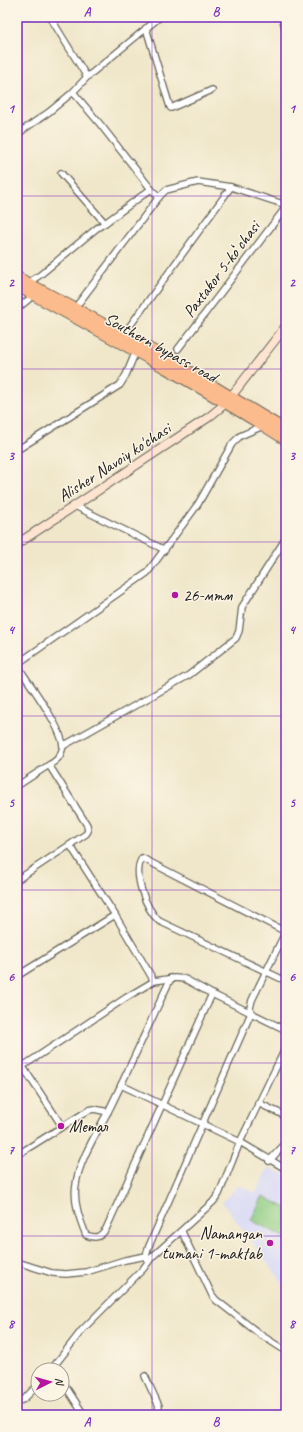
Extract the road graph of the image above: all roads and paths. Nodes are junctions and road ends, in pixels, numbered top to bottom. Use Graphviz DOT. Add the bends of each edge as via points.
graph roads {
  1 [pos="50,17"];
  2 [pos="160,17"];
  3 [pos="283,17"];
  4 [pos="286,27"];
  5 [pos="146,28"];
  6 [pos="87,77"];
  7 [pos="212,90"];
  8 [pos="73,92"];
  9 [pos="17,126"];
  10 [pos="19,133"];
  11 [pos="61,173"];
  12 [pos="231,187"];
  13 [pos="151,189"];
  14 [pos="159,197"];
  15 [pos="286,206"];
  16 [pos="106,223"];
  17 [pos="17,277"];
  18 [pos="28,283"];
  19 [pos="17,286"];
  20 [pos="34,295"];
  21 [pos="75,308"];
  22 [pos="17,309"];
  23 [pos="286,326"];
  24 [pos="124,334"];
  25 [pos="178,349"];
  26 [pos="136,351"];
  27 [pos="229,400"];
  28 [pos="263,426"];
  29 [pos="286,430"];
  30 [pos="286,440"];
  31 [pos="17,450"];
  32 [pos="76,506"];
  33 [pos="286,538"];
  34 [pos="17,544"];
  35 [pos="165,550"];
  36 [pos="17,664"];
  37 [pos="62,746"];
  38 [pos="49,765"];
  39 [pos="17,786"];
  40 [pos="70,845"];
  41 [pos="17,880"];
  42 [pos="115,915"];
  43 [pos="286,932"];
  44 [pos="265,971"];
  45 [pos="17,976"];
  46 [pos="171,978"];
  47 [pos="154,981"];
  48 [pos="286,981"];
  49 [pos="212,994"];
  50 [pos="251,1013"];
  51 [pos="286,1030"];
  52 [pos="286,1047"];
  53 [pos="17,1058"];
  54 [pos="23,1066"];
  55 [pos="17,1070"];
  56 [pos="121,1085"];
  57 [pos="258,1103"];
  58 [pos="161,1105"];
  59 [pos="108,1112"];
  60 [pos="286,1116"];
  61 [pos="201,1124"];
  62 [pos="62,1126"];
  63 [pos="240,1142"];
  64 [pos="286,1143"];
  65 [pos="17,1155"];
  66 [pos="269,1161"];
  67 [pos="286,1169"];
  68 [pos="182,1232"];
  69 [pos="146,1256"];
  70 [pos="17,1262"];
  71 [pos="148,1262"];
  72 [pos="286,1351"];
  73 [pos="58,1362"];
  74 [pos="145,1376"];
  75 [pos="30,1393"];
  76 [pos="70,1393"];
  77 [pos="17,1402"];
  78 [pos="84,1415"];
  79 [pos="157,1415"];
  1 -- 6 [label="street"];
  2 -- 5 [label="street"];
  3 -- 4 [label="main road"];
  5 -- 6 [label="street"];
  5 -- 7 [label="street" via="170,108"];
  6 -- 8 [label="street"];
  8 -- 10 [label="street"];
  8 -- 13 [label="street"];
  9 -- 10 [label="street"];
  11 -- 16 [label="street"];
  12 -- 14 [label="street" via="198,182 166,190"];
  12 -- 15 [label="street"];
  12 -- 24 [label="street"];
  13 -- 14 [label="street"];
  13 -- 16 [label="street"];
  14 -- 21 [label="street"];
  15 -- 25 [label="street, Paxtakor 5-koʻchasi"];
  16 -- 18 [label="street"];
  17 -- 18 [label="highway"];
  18 -- 21 [label="highway"];
  19 -- 20 [label="highway, Southern bypass road"];
  20 -- 22 [label="street"];
  20 -- 26 [label="highway, Southern bypass road"];
  21 -- 24 [label="highway"];
  23 -- 27 [label="main road, Alisher Navoiy ko'chasi"];
  24 -- 27 [label="highway"];
  26 -- 27 [label="highway, Southern bypass road"];
  26 -- 31 [label="street" via="120,385"];
  27 -- 28 [label="highway, Southern bypass road"];
  27 -- 29 [label="highway"];
  27 -- 32 [label="main road, Alisher Navoiy ko'chasi" via="209,418"];
  28 -- 30 [label="highway, Southern bypass road"];
  28 -- 35 [label="street" via="240,436 232,444 198,504"];
  32 -- 34 [label="main road, Alisher Navoiy ko'chasi"];
  32 -- 35 [label="street"];
  33 -- 37 [label="street" via="242,607 236,638 189,675"];
  35 -- 36 [label="street" via="147,573"];
  36 -- 37 [label="street" via="45,707 62,739"];
  37 -- 38 [label="street" via="60,757"];
  38 -- 39 [label="street"];
  38 -- 40 [label="street" via="88,829 86,834"];
  40 -- 41 [label="street"];
  40 -- 42 [label="street"];
  42 -- 45 [label="street"];
  42 -- 47 [label="street"];
  43 -- 44 [label="street"];
  43 -- 44 [label="street" via="142,858 140,861 138,872 141,888 159,921"];
  44 -- 48 [label="street"];
  44 -- 50 [label="street" via="250,1005"];
  46 -- 47 [label="street"];
  46 -- 49 [label="street" via="185,979"];
  46 -- 56 [label="street"];
  47 -- 54 [label="street"];
  49 -- 50 [label="street"];
  49 -- 58 [label="street"];
  50 -- 51 [label="street"];
  50 -- 61 [label="street"];
  52 -- 57 [label="street"];
  53 -- 54 [label="street"];
  54 -- 55 [label="street"];
  54 -- 62 [label="street"];
  56 -- 58 [label="street"];
  56 -- 59 [label="street"];
  57 -- 60 [label="street"];
  57 -- 63 [label="street"];
  58 -- 59 [label="street" via="106,1229 94,1238 86,1235 82,1224 76,1201 76,1184 89,1148"];
  58 -- 61 [label="street"];
  59 -- 62 [label="street" via="90,1109"];
  61 -- 63 [label="street"];
  61 -- 69 [label="street"];
  62 -- 65 [label="street"];
  63 -- 66 [label="street"];
  63 -- 68 [label="street" via="219,1194"];
  64 -- 66 [label="street"];
  66 -- 67 [label="street"];
  68 -- 71 [label="street"];
  68 -- 72 [label="street" via="216,1300"];
  69 -- 70 [label="street" via="86,1272 66,1274 52,1273"];
  69 -- 71 [label="street"];
  71 -- 73 [label="street" via="82,1330"];
  74 -- 79 [label="street" via="159,1406"];
  75 -- 77 [label="street"];
  76 -- 78 [label="street"];
}
